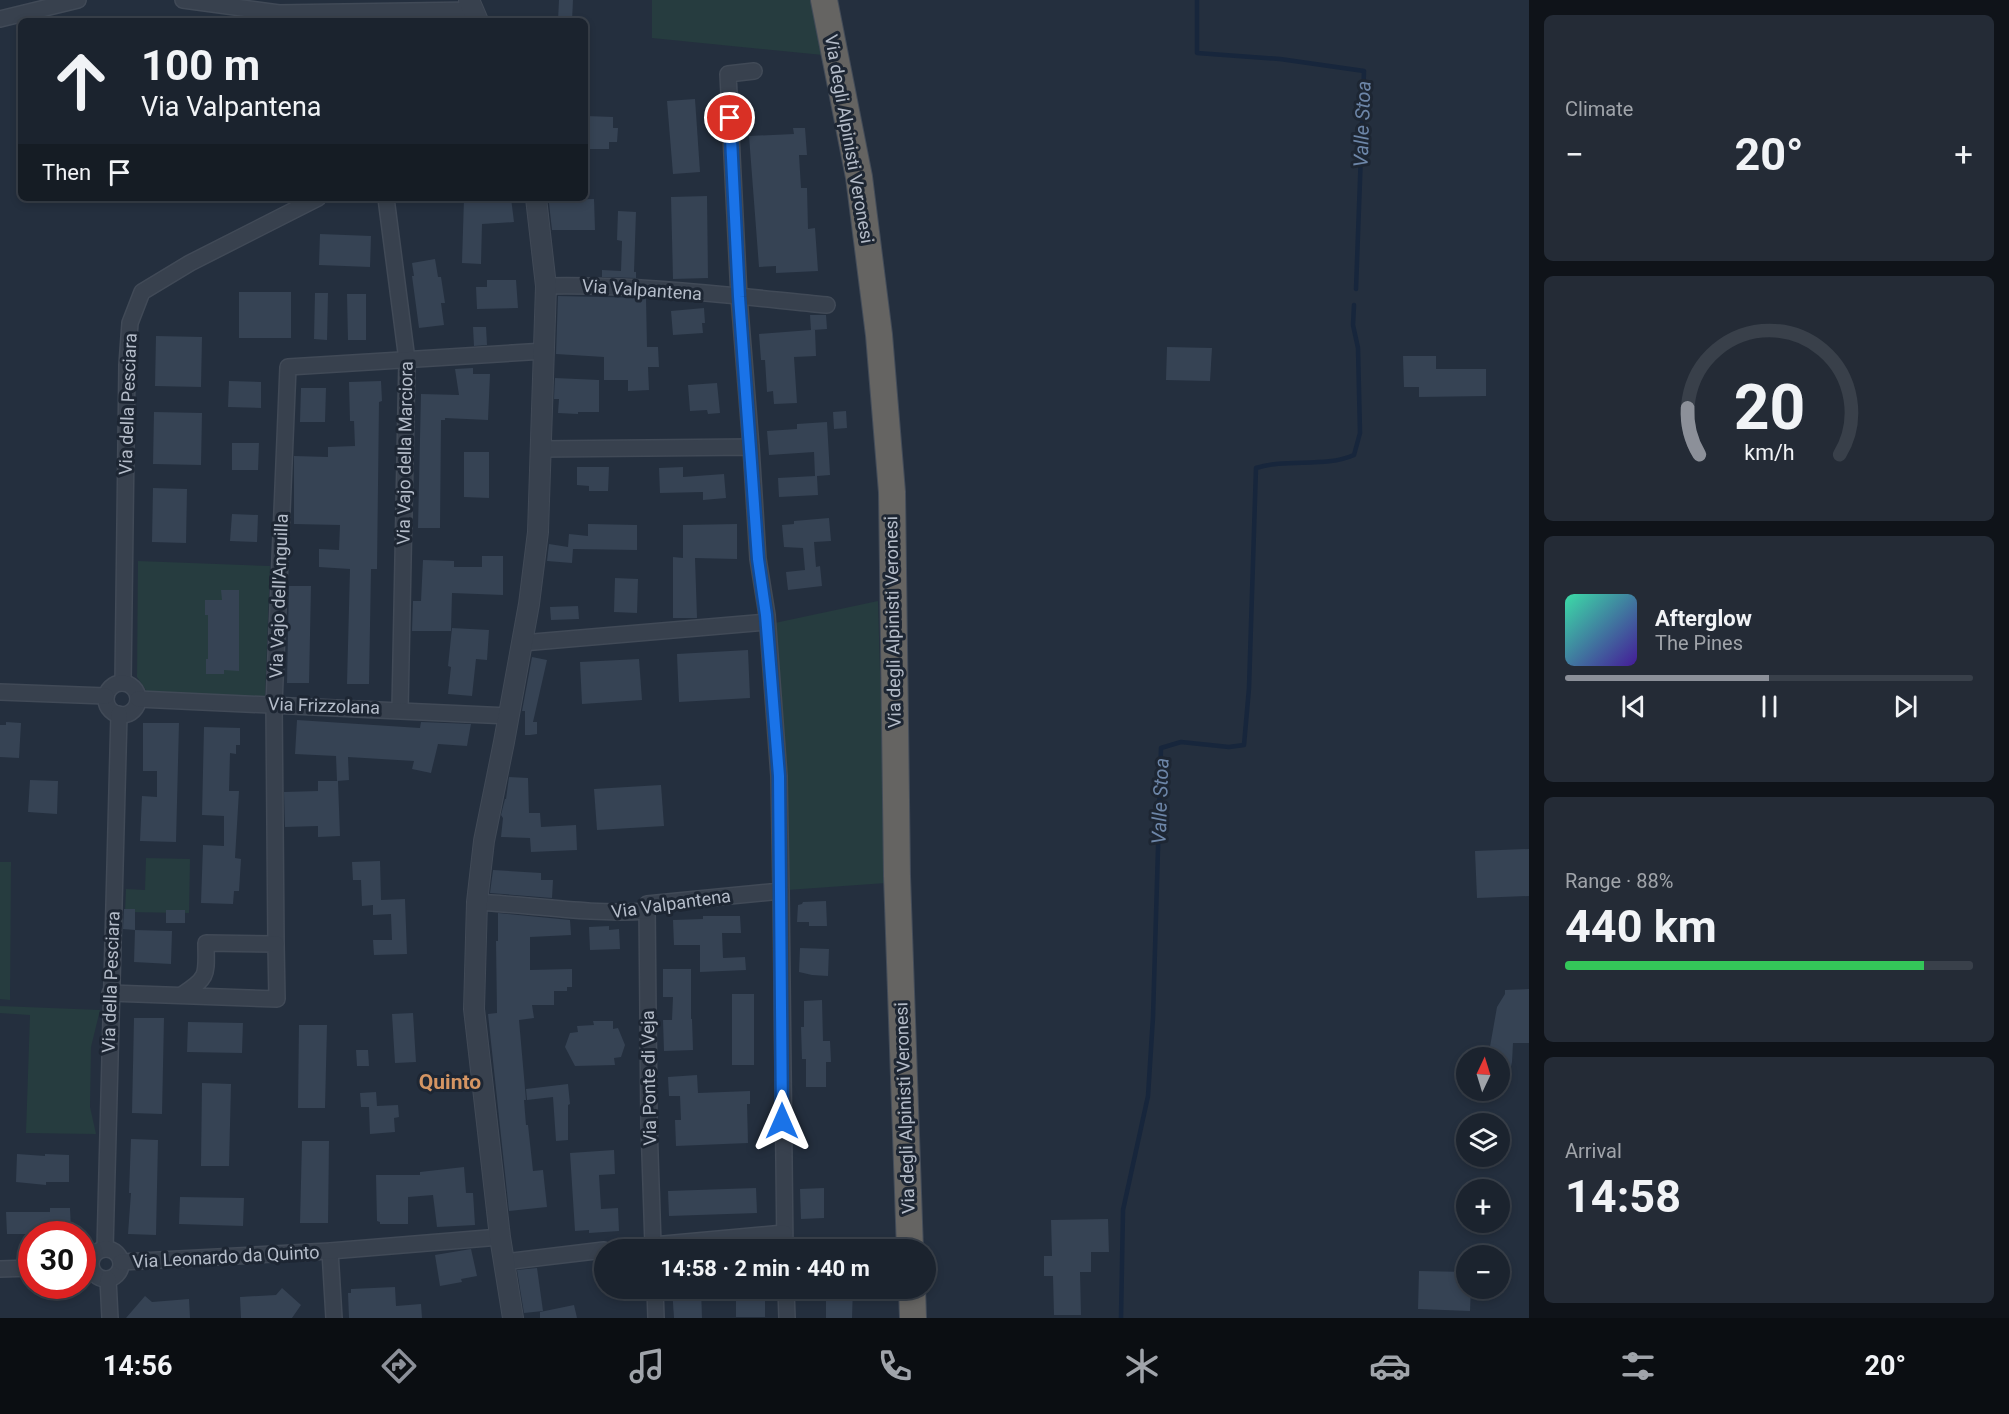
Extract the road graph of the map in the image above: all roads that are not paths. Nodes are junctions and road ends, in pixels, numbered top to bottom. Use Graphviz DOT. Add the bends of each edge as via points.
graph roads {
  1 [pos="78,0"];
  2 [pos="183,0"];
  3 [pos="824,0"];
  4 [pos="473,10"];
  5 [pos="0,19"];
  6 [pos="754,71"];
  7 [pos="312,201"];
  8 [pos="386,201"];
  9 [pos="536,201"];
  10 [pos="546,285"];
  11 [pos="739,297"];
  12 [pos="828,305"];
  13 [pos="545,351"];
  14 [pos="407,360"];
  15 [pos="751,447"];
  16 [pos="542,449"];
  17 [pos="767,622"];
  18 [pos="522,642"];
  19 [pos="123,683"];
  20 [pos="0,692"];
  21 [pos="106,696"];
  22 [pos="138,699"];
  23 [pos="274,704"];
  24 [pos="400,710"];
  25 [pos="119,714"];
  26 [pos="509,716"];
  27 [pos="781,891"];
  28 [pos="477,902"];
  29 [pos="647,911"];
  30 [pos="276,944"];
  31 [pos="206,971"];
  32 [pos="110,993"];
  33 [pos="183,994"];
  34 [pos="223,998"];
  35 [pos="784,1233"];
  36 [pos="500,1237"];
  37 [pos="653,1239"];
  38 [pos="728,1239"];
  39 [pos="784,1239"];
  40 [pos="910,1239"];
  41 [pos="105,1249"];
  42 [pos="330,1251"];
  43 [pos="594,1251"];
  44 [pos="96,1252"];
  45 [pos="121,1262"];
  46 [pos="504,1262"];
  47 [pos="18,1268"];
  48 [pos="0,1269"];
  49 [pos="96,1274"];
  50 [pos="108,1279"];
  51 [pos="655,1299"];
  52 [pos="786,1299"];
  53 [pos="912,1299"];
  54 [pos="110,1318"];
  55 [pos="334,1318"];
  56 [pos="513,1318"];
  57 [pos="656,1318"];
  58 [pos="787,1318"];
  59 [pos="913,1318"];
  1 -- 5 [label="street"];
  2 -- 4 [label="street" via="279,13"];
  3 -- 40 [label="highway, Via degli Alpinisti Veronesi" via="859,177 879,334 892,492 897,876"];
  6 -- 11 [label="street" via="728,74"];
  7 -- 19 [label="street, Via della Pesciara" via="142,292 130,323 127,365"];
  8 -- 14 [label="street, Via Vajo della Marciora"];
  9 -- 10 [label="street"];
  10 -- 11 [label="street, Via Valpantena"];
  10 -- 13 [label="street"];
  11 -- 12 [label="street, Via Valpantena"];
  11 -- 15 [label="street"];
  13 -- 14 [label="street"];
  13 -- 16 [label="street"];
  14 -- 23 [label="street, Via Vajo dell'Anguilla" via="288,367"];
  14 -- 24 [label="street, Via Vajo della Marciora"];
  15 -- 16 [label="street"];
  15 -- 17 [label="street" via="758,559"];
  16 -- 18 [label="street" via="538,532"];
  17 -- 18 [label="street"];
  17 -- 27 [label="street" via="779,776"];
  18 -- 26 [label="street"];
  19 -- 21 [label="street" via="110,688"];
  19 -- 22 [label="street" via="135,690"];
  20 -- 21 [label="street"];
  21 -- 25 [label="street" via="111,710"];
  22 -- 23 [label="street, Via Frizzolana"];
  22 -- 25 [label="street" via="132,711"];
  23 -- 24 [label="street, Via Frizzolana"];
  23 -- 30 [label="street, Via Vajo dell'Anguilla"];
  24 -- 26 [label="street, Via Frizzolana"];
  25 -- 32 [label="street, Via della Pesciara"];
  26 -- 28 [label="street" via="484,842"];
  27 -- 29 [label="street, Via Valpantena" via="647,904"];
  27 -- 35 [label="street"];
  28 -- 29 [label="street, Via Valpantena" via="614,914"];
  28 -- 36 [label="street" via="474,1009"];
  29 -- 37 [label="street, Via Ponte di Veja"];
  30 -- 31 [label="street" via="206,943"];
  30 -- 34 [label="street, Via Vajo dell'Anguilla" via="277,999"];
  31 -- 33 [label="street" via="200,984"];
  31 -- 34 [label="street" via="212,989"];
  32 -- 33 [label="street, Via Vajo dell'Anguilla"];
  32 -- 41 [label="street, Via della Pesciara"];
  33 -- 34 [label="street, Via Vajo dell'Anguilla"];
  35 -- 38 [label="street"];
  35 -- 39 [label="street"];
  36 -- 42 [label="street, Via Leonardo da Quinto"];
  36 -- 46 [label="street"];
  41 -- 44 [label="street, Via Leonardo da Quinto"];
  41 -- 45 [label="street, Via Leonardo da Quinto" via="114,1251"];
  42 -- 45 [label="street, Via Leonardo da Quinto"];
  42 -- 55 [label="street, Via Leonardo da Quinto"];
  43 -- 46 [label="street"];
  45 -- 50 [label="street, Via Leonardo da Quinto" via="116,1275"];
  46 -- 56 [label="street"];
  47 -- 48 [label="street"];
  49 -- 50 [label="street, Via Leonardo da Quinto"];
  50 -- 54 [label="street, Via Leonardo da Quinto"];
  51 -- 57 [label="street"];
  52 -- 58 [label="street"];
  53 -- 59 [label="highway"];
}
